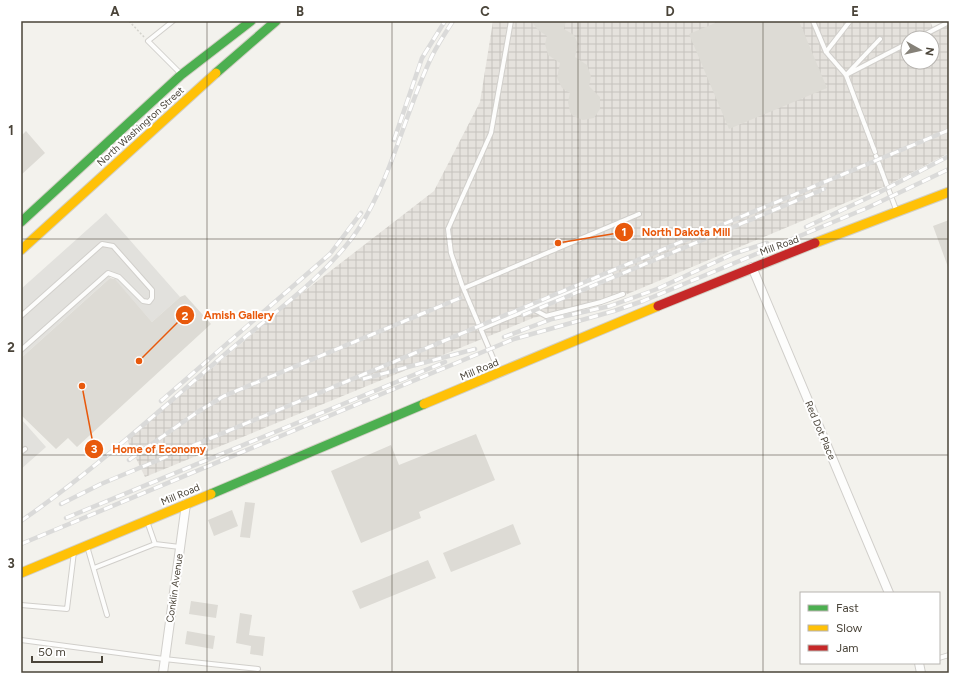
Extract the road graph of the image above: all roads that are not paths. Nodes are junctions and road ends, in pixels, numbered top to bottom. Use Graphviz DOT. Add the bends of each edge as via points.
graph roads {
  1 [pos="173,21"];
  2 [pos="250,21"];
  3 [pos="276,21"];
  4 [pos="511,21"];
  5 [pos="813,21"];
  6 [pos="850,21"];
  7 [pos="949,22"];
  8 [pos="934,30"];
  9 [pos="880,38"];
  10 [pos="900,47"];
  11 [pos="826,52"];
  12 [pos="846,74"];
  13 [pos="181,75"];
  14 [pos="116,149"];
  15 [pos="949,192"];
  16 [pos="55,205"];
  17 [pos="897,212"];
  18 [pos="639,214"];
  19 [pos="21,222"];
  20 [pos="21,250"];
  21 [pos="752,266"];
  22 [pos="611,275"];
  23 [pos="464,288"];
  24 [pos="623,294"];
  25 [pos="531,308"];
  26 [pos="21,316"];
  27 [pos="481,330"];
  28 [pos="21,350"];
  29 [pos="499,372"];
  30 [pos="186,504"];
  31 [pos="147,520"];
  32 [pos="155,544"];
  33 [pos="87,545"];
  34 [pos="180,547"];
  35 [pos="74,551"];
  36 [pos="94,568"];
  37 [pos="21,573"];
  38 [pos="889,592"];
  39 [pos="21,605"];
  40 [pos="108,615"];
  41 [pos="21,640"];
  42 [pos="164,659"];
  43 [pos="258,669"];
  44 [pos="163,673"];
  1 -- 13 [label="lane" via="148,41"];
  2 -- 13 [label="street, North Washington Street"];
  3 -- 14 [label="street, North Washington Street" via="216,72"];
  4 -- 23 [label="lane" via="491,133 448,229 451,253"];
  5 -- 11 [label="lane"];
  6 -- 11 [label="lane"];
  7 -- 8 [label="lane"];
  9 -- 12 [label="lane"];
  10 -- 12 [label="lane"];
  11 -- 12 [label="lane"];
  12 -- 17 [label="lane"];
  13 -- 14 [label="street, North Washington Street"];
  14 -- 16 [label="street, North Washington Street"];
  14 -- 16 [label="street, North Washington Street"];
  15 -- 17 [label="street, Mill Road"];
  16 -- 19 [label="street, North Washington Street"];
  16 -- 20 [label="street, North Washington Street"];
  17 -- 21 [label="street, Mill Road"];
  18 -- 23 [label="lane"];
  21 -- 29 [label="street, Mill Road"];
  21 -- 38 [label="street, Red Dot Place"];
  22 -- 25 [label="lane"];
  23 -- 27 [label="lane"];
  24 -- 25 [label="lane" via="546,316"];
  25 -- 27 [label="lane"];
  26 -- 28 [label="lane" via="102,244 113,246 152,290 149,302 143,300 119,277 108,273"];
  27 -- 29 [label="lane"];
  29 -- 30 [label="street, Mill Road"];
  30 -- 31 [label="street, Mill Road"];
  30 -- 34 [label="street, Conklin Avenue"];
  31 -- 32 [label="lane"];
  31 -- 33 [label="street, Mill Road"];
  32 -- 34 [label="lane"];
  32 -- 36 [label="lane"];
  33 -- 35 [label="street, Mill Road"];
  33 -- 36 [label="lane"];
  34 -- 42 [label="street, Conklin Avenue"];
  35 -- 37 [label="street, Mill Road"];
  35 -- 39 [label="lane" via="67,609"];
  36 -- 40 [label="lane"];
  41 -- 42 [label="lane"];
  42 -- 43 [label="lane"];
  42 -- 44 [label="street, Conklin Avenue"];
}
